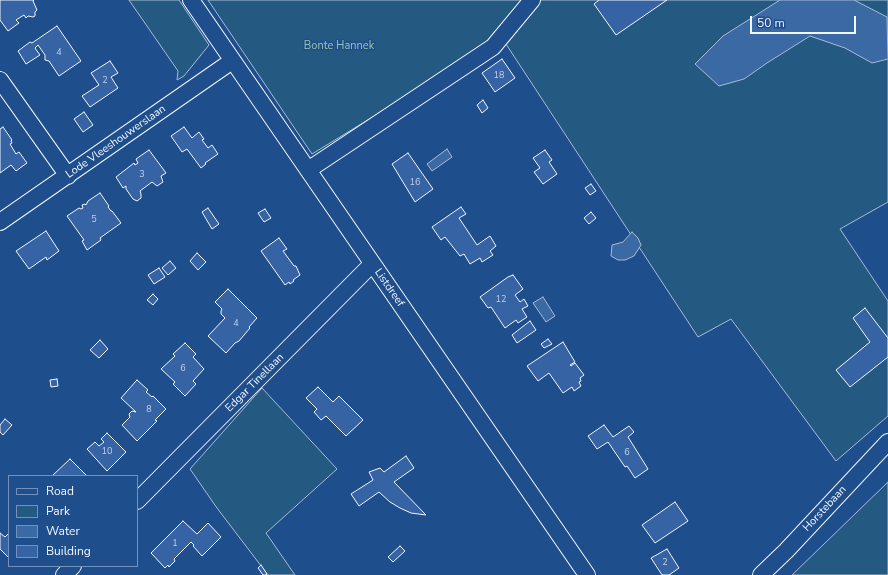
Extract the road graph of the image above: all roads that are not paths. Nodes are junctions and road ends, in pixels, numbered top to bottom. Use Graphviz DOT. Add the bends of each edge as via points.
graph roads {
  1 [pos="190,0"];
  2 [pos="532,0"];
  3 [pos="232,61"];
  4 [pos="0,80"];
  5 [pos="308,170"];
  6 [pos="68,176"];
  7 [pos="0,222"];
  8 [pos="372,264"];
  9 [pos="888,442"];
  10 [pos="138,500"];
  11 [pos="72,567"];
  12 [pos="64,575"];
  13 [pos="587,575"];
  14 [pos="761,575"];
  1 -- 3 [label="street, Listdreef"];
  2 -- 5 [label="street" via="493,47"];
  3 -- 5 [label="street, Listdreef"];
  3 -- 6 [label="street, Lode Vleeshouwerslaan"];
  4 -- 6 [label="street"];
  5 -- 8 [label="street, Listdreef"];
  6 -- 7 [label="street, Lode Vleeshouwerslaan"];
  8 -- 10 [label="street, Edgar Tinellaan"];
  8 -- 13 [label="street, Listdreef"];
  9 -- 14 [label="street, Horstebaan"];
  11 -- 12 [label="street"];
}
